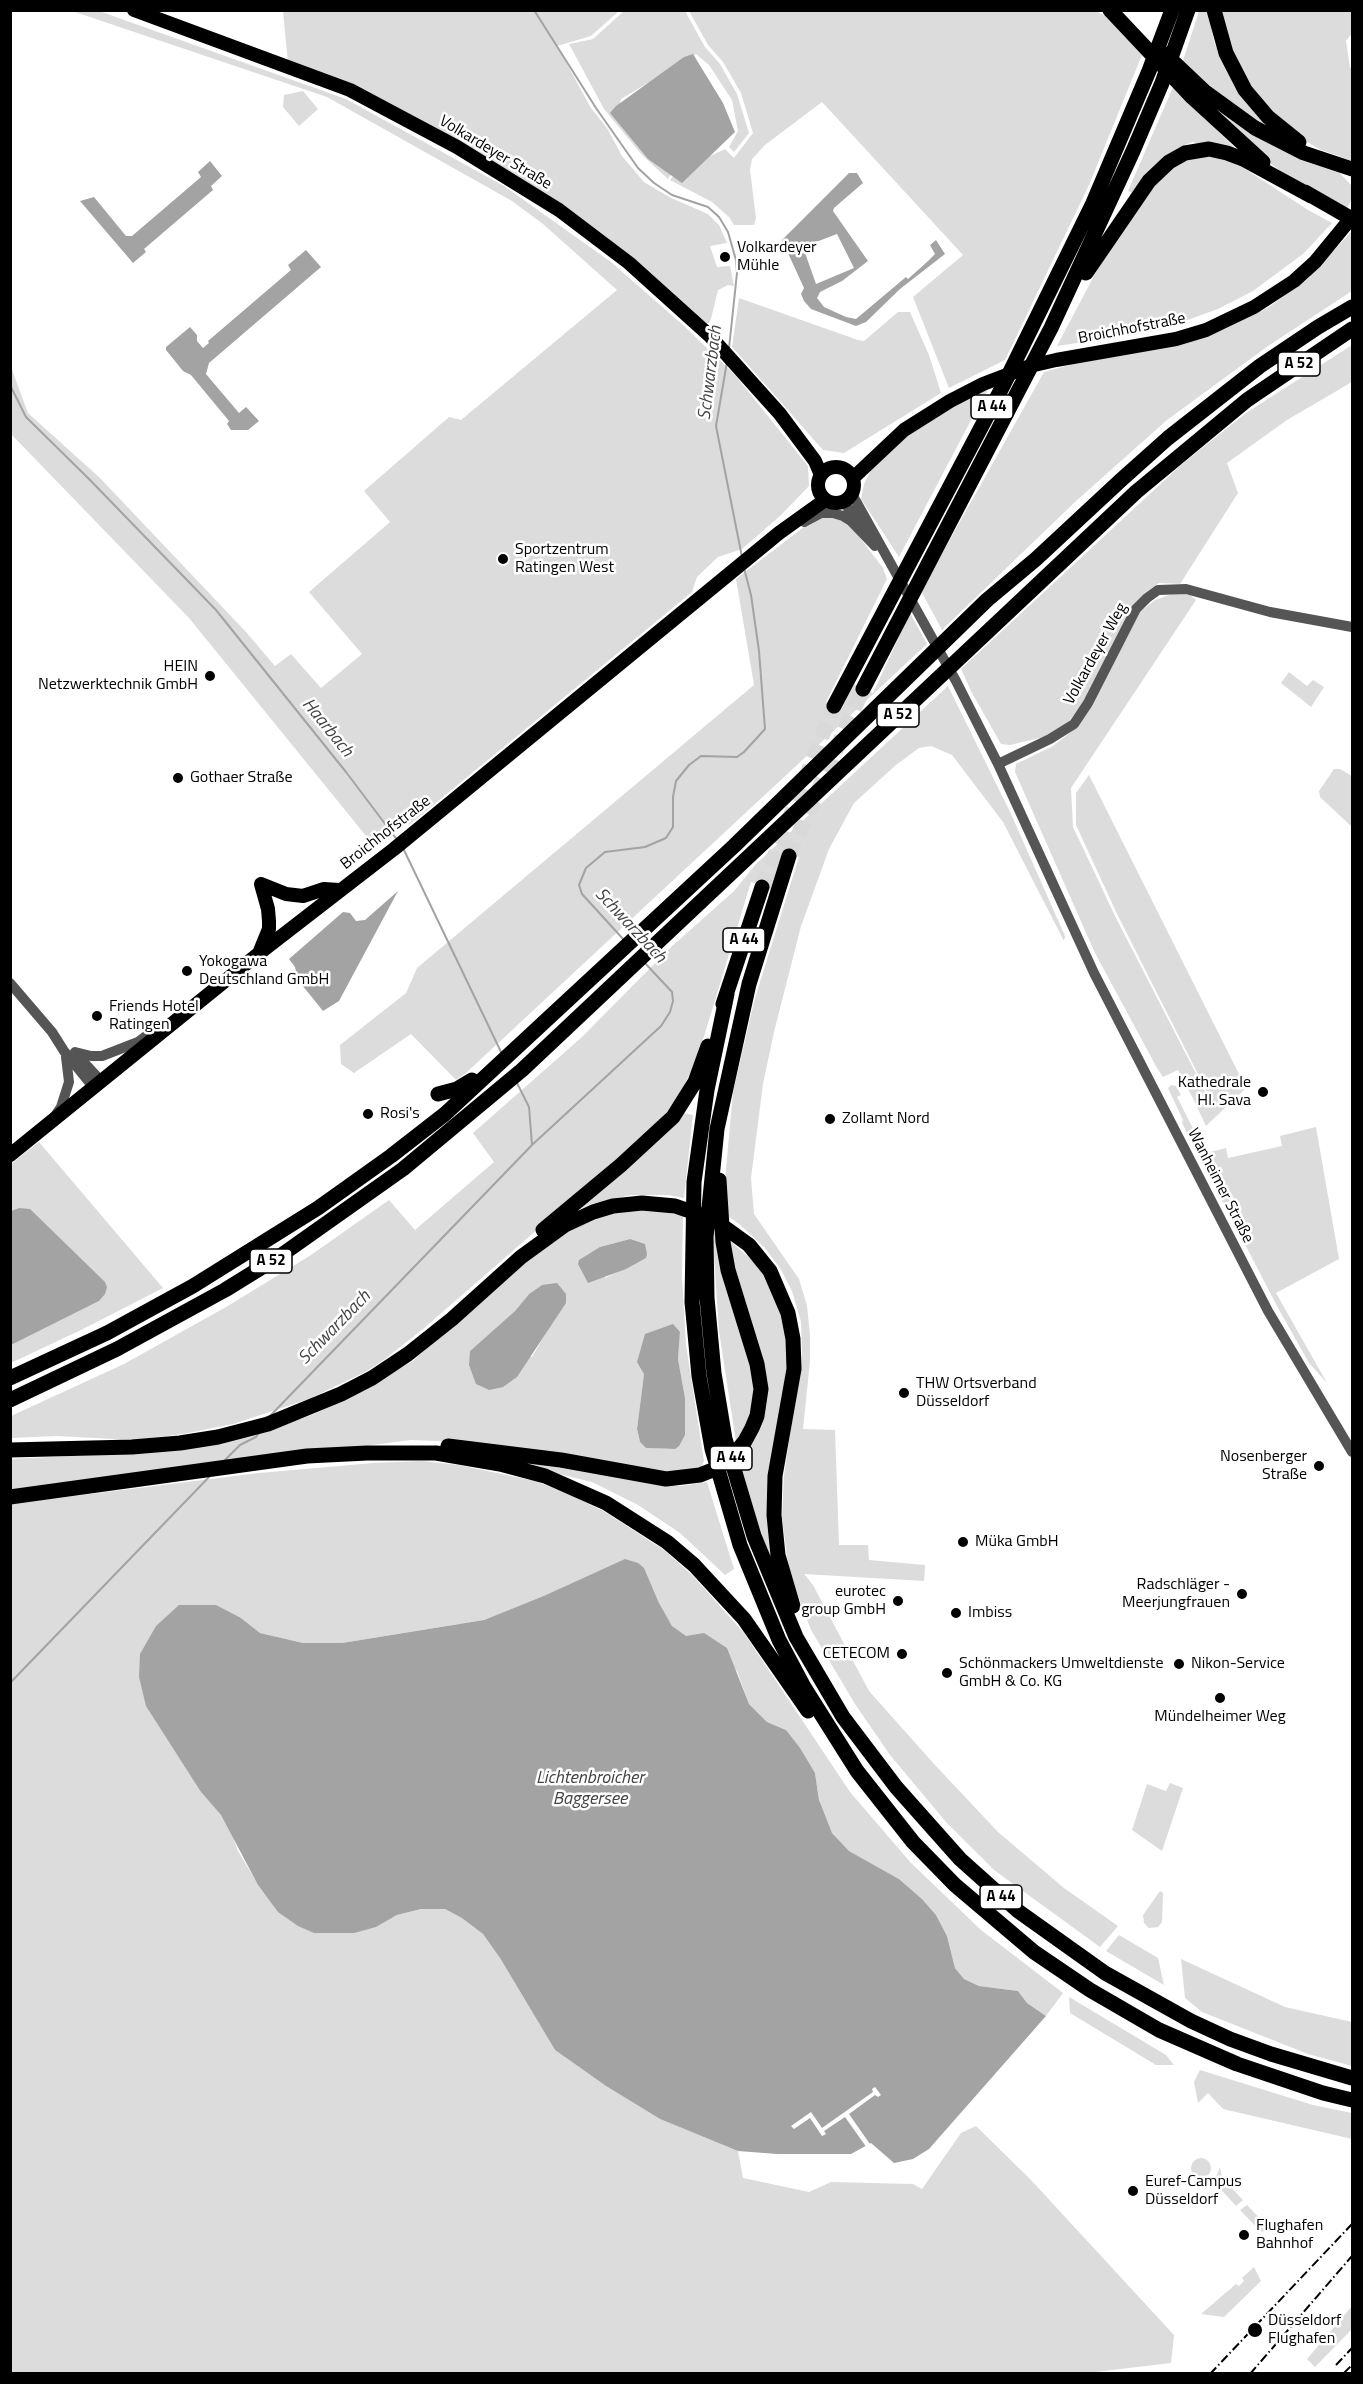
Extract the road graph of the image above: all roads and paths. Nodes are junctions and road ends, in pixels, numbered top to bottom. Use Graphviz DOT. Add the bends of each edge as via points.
graph roads {
  1 [pos="134,10"];
  2 [pos="1110,10"];
  3 [pos="1124,10"];
  4 [pos="1172,10"];
  5 [pos="1188,10"];
  6 [pos="1214,10"];
  7 [pos="1345,167"];
  8 [pos="1311,196"];
  9 [pos="1353,218"];
  10 [pos="1353,307"];
  11 [pos="1051,328"];
  12 [pos="1353,329"];
  13 [pos="780,414"];
  14 [pos="844,471"];
  15 [pos="822,488"];
  16 [pos="847,498"];
  17 [pos="778,532"];
  18 [pos="886,558"];
  19 [pos="1353,627"];
  20 [pos="863,689"];
  21 [pos="834,706"];
  22 [pos="998,764"];
  23 [pos="789,856"];
  24 [pos="762,887"];
  25 [pos="339,890"];
  26 [pos="257,955"];
  27 [pos="10,983"];
  28 [pos="727,994"];
  29 [pos="166,1029"];
  30 [pos="69,1052"];
  31 [pos="492,1067"];
  32 [pos="98,1085"];
  33 [pos="438,1094"];
  34 [pos="49,1124"];
  35 [pos="717,1129"];
  36 [pos="10,1155"];
  37 [pos="521,1257"];
  38 [pos="12,1377"];
  39 [pos="10,1400"];
  40 [pos="10,1450"];
  41 [pos="1353,1452"];
  42 [pos="368,1453"];
  43 [pos="10,1497"];
  44 [pos="836,1741"];
  45 [pos="871,1755"];
  46 [pos="1353,2078"];
  47 [pos="1353,2100"];
  1 -- 13 [label="main road, Volkardeyer Straße" via="350,90 457,147 559,210 690,316"];
  2 -- 8 [label="highway" via="1226,130"];
  3 -- 7 [label="highway" via="1221,104 1272,137"];
  4 -- 21 [label="highway, A 44" via="1094,203"];
  5 -- 11 [label="highway, A 44" via="1106,213"];
  6 -- 7 [label="highway" via="1232,67 1252,100 1285,133"];
  8 -- 9 [label="highway"];
  8 -- 11 [label="highway" via="1227,153 1201,150 1174,159 1138,195"];
  9 -- 14 [label="main road, Broichhofstraße" via="1294,281 1230,320 1176,339 1030,366 983,384 950,401"];
  10 -- 31 [label="highway, A 52" via="1260,366 1168,438 987,600 827,757"];
  11 -- 20 [label="highway, A 44"];
  12 -- 39 [label="highway, A 52" via="1247,400 1136,492 522,1070 403,1169 280,1256 170,1321"];
  13 -- 14 [label="main road, Volkardeyer Straße" via="821,457"];
  13 -- 15 [label="main road, Volkardeyer Straße" via="815,461"];
  14 -- 15 [label="main road, Broichhofstraße"];
  14 -- 16 [label="main road" via="855,487"];
  15 -- 16 [label="main road" via="837,503"];
  15 -- 17 [label="main road, Broichhofstraße"];
  16 -- 18 [label="street"];
  17 -- 18 [label="street" via="821,513 832,513 851,521"];
  17 -- 25 [label="main road, Broichhofstraße"];
  18 -- 22 [label="street"];
  19 -- 22 [label="street, Volkardeyer Weg" via="1270,612 1186,589 1158,590 1136,609 1074,724"];
  22 -- 41 [label="street, Wanheimer Straße" via="1139,1064 1268,1311"];
  23 -- 35 [label="highway, A 44" via="749,984"];
  24 -- 28 [label="highway, A 44"];
  25 -- 26 [label="main road, Broichhofstraße"];
  25 -- 26 [label="main road" via="324,889 303,896 261,884 268,909 268,929"];
  26 -- 29 [label="main road, Broichhofstraße"];
  27 -- 30 [label="street"];
  28 -- 37 [label="highway" via="695,1082 673,1117 538,1234"];
  28 -- 44 [label="highway, A 44" via="707,1090 694,1182 692,1302 699,1376 712,1449 740,1545 779,1640"];
  29 -- 30 [label="street" via="102,1056"];
  29 -- 32 [label="main road, Broichhofstraße"];
  30 -- 32 [label="street"];
  30 -- 34 [label="street" via="68,1092"];
  31 -- 33 [label="highway" via="457,1089"];
  31 -- 38 [label="highway, A 52" via="445,1114 318,1208 165,1302 62,1356"];
  32 -- 34 [label="main road, Broichhofstraße"];
  34 -- 36 [label="main road, Broichhofstraße"];
  35 -- 42 [label="highway" via="725,1254 760,1377 760,1403 752,1428 726,1461 707,1472 681,1479 438,1445"];
  35 -- 45 [label="highway, A 44" via="706,1238 707,1298 725,1438 754,1536 788,1619 832,1700"];
  37 -- 40 [label="highway" via="452,1319 372,1378 268,1424 180,1443 132,1448"];
  37 -- 45 [label="highway" via="565,1225 603,1209 642,1203 702,1214 731,1231 770,1271 785,1302 794,1369 775,1476 778,1555 787,1591 812,1647"];
  42 -- 43 [label="highway" via="307,1456"];
  42 -- 44 [label="highway" via="436,1453 500,1464 572,1486 634,1519 667,1542 719,1590 744,1619 806,1709"];
  44 -- 47 [label="highway, A 44" via="884,1807 955,1885 1059,1969 1123,2010 1195,2046 1274,2078"];
  45 -- 46 [label="highway, A 44" via="960,1859 1018,1911 1077,1956 1160,2005 1230,2039"];
}
